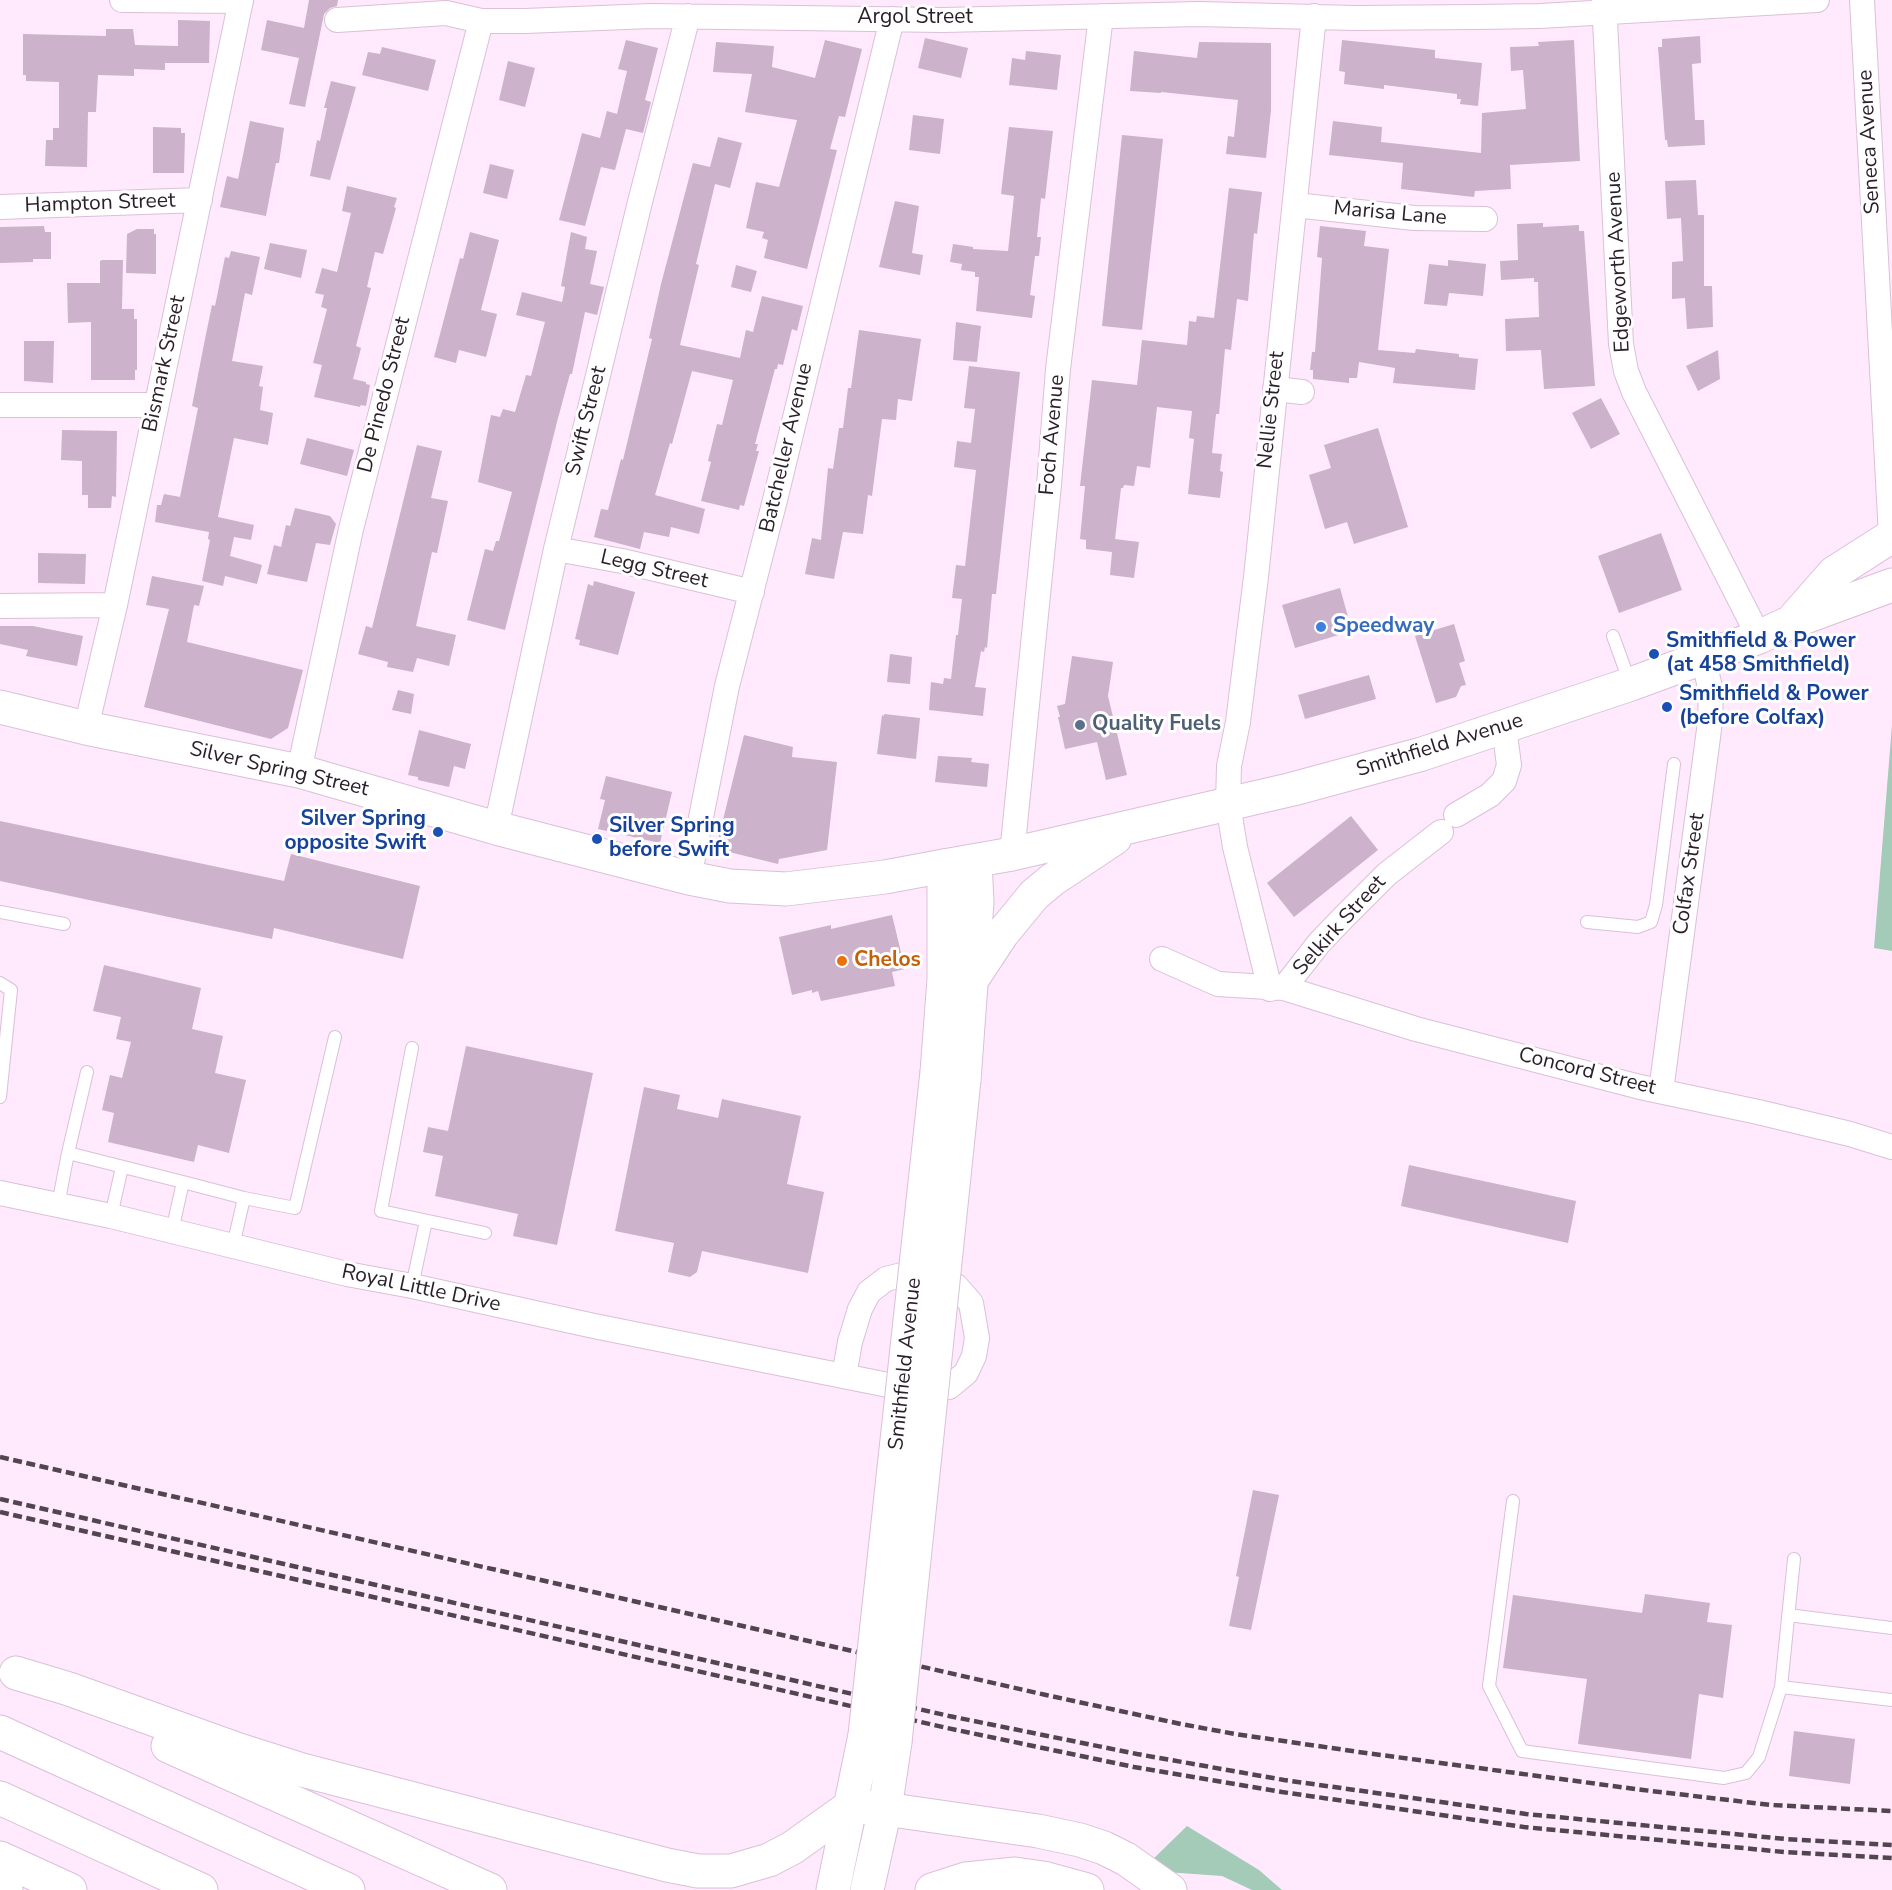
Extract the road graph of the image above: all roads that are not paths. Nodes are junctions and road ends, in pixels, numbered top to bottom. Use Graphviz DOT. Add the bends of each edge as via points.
graph roads {
  1 [pos="122,0"];
  2 [pos="241,0"];
  3 [pos="1817,0"];
  4 [pos="1862,0"];
  5 [pos="1604,6"];
  6 [pos="448,7"];
  7 [pos="1199,7"];
  8 [pos="652,8"];
  9 [pos="1394,8"];
  10 [pos="999,9"];
  11 [pos="688,16"];
  12 [pos="1101,16"];
  13 [pos="1314,16"];
  14 [pos="892,19"];
  15 [pos="337,20"];
  16 [pos="481,21"];
  17 [pos="200,200"];
  18 [pos="1295,205"];
  19 [pos="0,207"];
  20 [pos="1485,219"];
  21 [pos="1275,389"];
  22 [pos="1302,392"];
  23 [pos="0,405"];
  24 [pos="156,405"];
  25 [pos="1890,474"];
  26 [pos="1892,536"];
  27 [pos="556,549"];
  28 [pos="1892,585"];
  29 [pos="752,592"];
  30 [pos="115,605"];
  31 [pos="0,606"];
  32 [pos="1790,623"];
  33 [pos="1613,636"];
  34 [pos="1760,637"];
  35 [pos="1703,658"];
  36 [pos="1630,684"];
  37 [pos="0,707"];
  38 [pos="1504,727"];
  39 [pos="86,728"];
  40 [pos="1674,764"];
  41 [pos="299,771"];
  42 [pos="1228,804"];
  43 [pos="1132,826"];
  44 [pos="496,828"];
  45 [pos="1012,854"];
  46 [pos="959,864"];
  47 [pos="689,878"];
  48 [pos="0,912"];
  49 [pos="1587,921"];
  50 [pos="64,924"];
  51 [pos="1162,959"];
  52 [pos="971,981"];
  53 [pos="0,983"];
  54 [pos="1277,989"];
  55 [pos="335,1037"];
  56 [pos="412,1048"];
  57 [pos="87,1072"];
  58 [pos="951,1076"];
  59 [pos="1661,1091"];
  60 [pos="0,1097"];
  61 [pos="1892,1147"];
  62 [pos="68,1153"];
  63 [pos="122,1167"];
  64 [pos="183,1182"];
  65 [pos="0,1193"];
  66 [pos="244,1198"];
  67 [pos="58,1205"];
  68 [pos="111,1216"];
  69 [pos="426,1221"];
  70 [pos="172,1231"];
  71 [pos="485,1233"];
  72 [pos="233,1246"];
  73 [pos="412,1286"];
  74 [pos="844,1376"];
  75 [pos="1513,1502"];
  76 [pos="1794,1559"];
  77 [pos="1788,1615"];
  78 [pos="1892,1628"];
  79 [pos="8,1670"];
  80 [pos="1781,1687"];
  81 [pos="1892,1700"];
  82 [pos="0,1732"];
  83 [pos="880,1738"];
  84 [pos="0,1798"];
  85 [pos="851,1806"];
  86 [pos="885,1809"];
  87 [pos="0,1858"];
  88 [pos="0,1886"];
  89 [pos="6,1890"];
  90 [pos="70,1890"];
  91 [pos="201,1890"];
  92 [pos="348,1890"];
  93 [pos="490,1890"];
  94 [pos="833,1890"];
  95 [pos="867,1890"];
  96 [pos="932,1890"];
  97 [pos="1087,1890"];
  98 [pos="1170,1890"];
  1 -- 2 [label="street"];
  2 -- 17 [label="street, Bismark Street"];
  3 -- 5 [label="street, Argol Street"];
  4 -- 25 [label="street, Seneca Avenue"];
  5 -- 9 [label="street, Argol Street" via="1508,16"];
  5 -- 34 [label="street, Edgeworth Avenue" via="1621,344 1626,371"];
  6 -- 15 [label="street, Argol Street"];
  6 -- 16 [label="street, Argol Street"];
  7 -- 12 [label="street, Argol Street"];
  7 -- 13 [label="street, Argol Street"];
  8 -- 11 [label="street, Argol Street"];
  8 -- 16 [label="street, Argol Street" via="525,21"];
  9 -- 13 [label="street, Argol Street"];
  10 -- 12 [label="street, Argol Street"];
  10 -- 14 [label="street, Argol Street" via="942,20"];
  11 -- 14 [label="street, Argol Street"];
  11 -- 27 [label="street, Swift Street"];
  12 -- 45 [label="street, Foch Avenue" via="1060,358"];
  13 -- 18 [label="street, Nellie Street"];
  14 -- 29 [label="street, Batcheller Avenue"];
  16 -- 41 [label="street, De Pinedo Street" via="351,529"];
  17 -- 19 [label="street, Hampton Street"];
  17 -- 24 [label="street, Bismark Street"];
  18 -- 20 [label="street, Marisa Lane" via="1414,218"];
  18 -- 21 [label="street, Nellie Street"];
  21 -- 22 [label="street"];
  21 -- 42 [label="street, Nellie Street" via="1248,648 1229,766"];
  23 -- 24 [label="street"];
  24 -- 30 [label="street, Bismark Street"];
  25 -- 26 [label="street, Seneca Avenue"];
  26 -- 32 [label="main road" via="1834,573"];
  27 -- 29 [label="street, Legg Street"];
  27 -- 44 [label="street, Swift Street"];
  28 -- 32 [label="main road, Smithfield Avenue"];
  29 -- 47 [label="street, Batcheller Avenue" via="727,686"];
  30 -- 31 [label="street"];
  30 -- 39 [label="street, Bismark Street"];
  32 -- 34 [label="main road, Smithfield Avenue"];
  33 -- 36 [label="lane"];
  34 -- 35 [label="main road, Smithfield Avenue"];
  35 -- 36 [label="main road, Smithfield Avenue"];
  35 -- 59 [label="street, Colfax Street" via="1711,691 1710,722"];
  36 -- 38 [label="main road, Smithfield Avenue"];
  37 -- 39 [label="main road, Silver Spring Street"];
  38 -- 42 [label="main road, Smithfield Avenue" via="1382,766"];
  38 -- 54 [label="street, Selkirk Street" via="1509,765 1504,781 1387,874"];
  39 -- 41 [label="main road, Silver Spring Street"];
  40 -- 49 [label="lane" via="1651,922 1638,927"];
  41 -- 44 [label="main road, Silver Spring Street"];
  42 -- 43 [label="main road, Smithfield Avenue"];
  42 -- 54 [label="street, Nellie Street" via="1235,848"];
  43 -- 45 [label="main road, Smithfield Avenue"];
  43 -- 52 [label="main road" via="1034,896 1002,934"];
  44 -- 47 [label="main road, Silver Spring Street"];
  45 -- 46 [label="main road, Smithfield Avenue"];
  46 -- 47 [label="main road, Silver Spring Street" via="786,889 730,886"];
  46 -- 52 [label="main road, Smithfield Avenue" via="977,902"];
  46 -- 58 [label="main road, Smithfield Avenue" via="944,979"];
  48 -- 50 [label="lane"];
  51 -- 54 [label="street, Selkirk Street" via="1218,984"];
  52 -- 58 [label="main road, Smithfield Avenue"];
  53 -- 60 [label="lane" via="10,990"];
  54 -- 59 [label="street, Concord Street"];
  55 -- 66 [label="lane" via="295,1208"];
  56 -- 69 [label="lane" via="381,1211"];
  57 -- 62 [label="lane"];
  58 -- 83 [label="main road, Smithfield Avenue, bridge"];
  59 -- 61 [label="street, Concord Street"];
  62 -- 63 [label="lane"];
  62 -- 67 [label="lane"];
  63 -- 64 [label="lane"];
  63 -- 68 [label="lane"];
  64 -- 66 [label="lane"];
  64 -- 70 [label="lane"];
  65 -- 67 [label="street, Royal Little Drive"];
  66 -- 72 [label="lane"];
  67 -- 68 [label="street, Royal Little Drive"];
  68 -- 70 [label="street, Royal Little Drive"];
  69 -- 71 [label="lane"];
  69 -- 73 [label="lane"];
  70 -- 72 [label="street, Royal Little Drive"];
  72 -- 73 [label="street, Royal Little Drive"];
  73 -- 74 [label="street, Royal Little Drive"];
  74 -- 74 [label="street, Royal Little Drive" via="923,1392 949,1387 966,1373 974,1356 977,1338 971,1303 956,1286 935,1277 906,1274 886,1279 869,1292 860,1309"];
  75 -- 80 [label="lane" via="1489,1686 1522,1751 1724,1778 1746,1773 1759,1757"];
  76 -- 77 [label="lane"];
  77 -- 78 [label="lane"];
  77 -- 80 [label="lane"];
  79 -- 85 [label="main road" via="302,1770 698,1871 731,1871 769,1860"];
  79 -- 93 [label="main road" via="65,1700"];
  80 -- 81 [label="lane"];
  82 -- 92 [label="main road"];
  83 -- 85 [label="main road, Smithfield Avenue"];
  83 -- 86 [label="main road, Smithfield Avenue"];
  84 -- 91 [label="main road"];
  85 -- 86 [label="main road"];
  85 -- 94 [label="main road, Smithfield Avenue"];
  86 -- 95 [label="main road, Smithfield Avenue"];
  86 -- 98 [label="main road" via="1080,1840 1120,1856"];
  87 -- 90 [label="main road"];
  88 -- 89 [label="main road"];
  96 -- 97 [label="main road" via="966,1879 1016,1874"];
}
